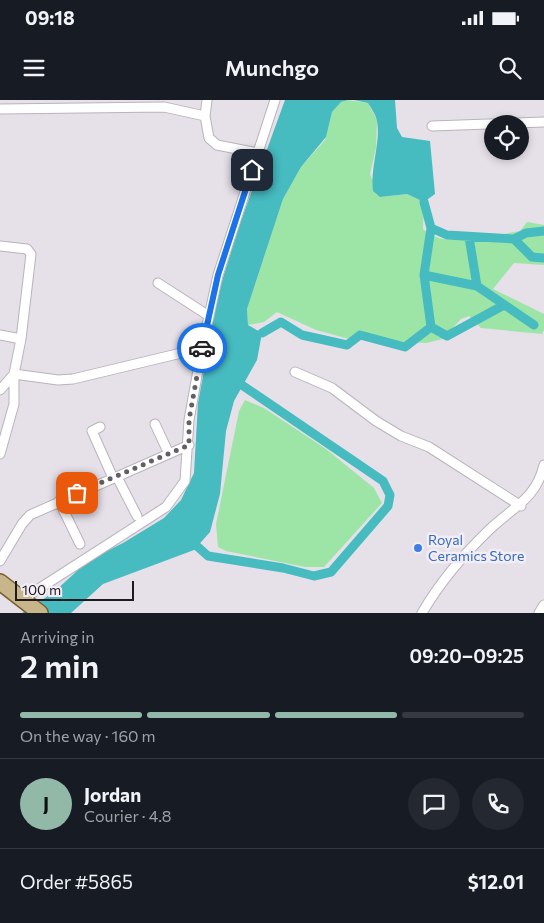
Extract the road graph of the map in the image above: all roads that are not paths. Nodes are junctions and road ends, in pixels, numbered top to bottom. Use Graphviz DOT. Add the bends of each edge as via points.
graph roads {
  1 [pos="207,100"];
  2 [pos="275,100"];
  3 [pos="164,103"];
  4 [pos="35,104"];
  5 [pos="0,109"];
  6 [pos="205,116"];
  7 [pos="544,122"];
  8 [pos="432,126"];
  9 [pos="258,153"];
  10 [pos="0,246"];
  11 [pos="158,283"];
  12 [pos="209,316"];
  13 [pos="0,335"];
  14 [pos="22,339"];
  15 [pos="202,348"];
  16 [pos="295,372"];
  17 [pos="14,374"];
  18 [pos="0,390"];
  19 [pos="154,424"];
  20 [pos="100,427"];
  21 [pos="189,445"];
  22 [pos="0,454"];
  23 [pos="169,454"];
  24 [pos="544,465"];
  25 [pos="115,478"];
  26 [pos="59,501"];
  27 [pos="520,506"];
  28 [pos="137,516"];
  29 [pos="80,544"];
  30 [pos="0,560"];
  31 [pos="0,582"];
  32 [pos="25,600"];
  33 [pos="544,605"];
  34 [pos="40,613"];
  35 [pos="422,613"];
  36 [pos="539,613"];
  1 -- 6 [label="street"];
  2 -- 9 [label="street"];
  3 -- 4 [label="street"];
  3 -- 6 [label="street"];
  4 -- 5 [label="street"];
  6 -- 9 [label="street" via="209,138 218,145"];
  7 -- 8 [label="street"];
  9 -- 12 [label="street" via="218,275"];
  10 -- 14 [label="street" via="27,250 31,254"];
  11 -- 12 [label="street"];
  12 -- 15 [label="street"];
  13 -- 14 [label="street"];
  14 -- 17 [label="street"];
  15 -- 17 [label="street" via="73,379"];
  15 -- 21 [label="street" via="189,420"];
  16 -- 27 [label="street" via="332,388 376,421 429,447"];
  17 -- 18 [label="street"];
  17 -- 22 [label="street" via="14,404"];
  19 -- 23 [label="street"];
  20 -- 25 [label="street" via="92,431"];
  21 -- 23 [label="street"];
  21 -- 32 [label="street" via="185,481 166,507"];
  23 -- 25 [label="street"];
  24 -- 27 [label="street" via="541,477"];
  25 -- 26 [label="street"];
  25 -- 28 [label="street"];
  26 -- 29 [label="street"];
  26 -- 30 [label="street" via="30,515"];
  27 -- 35 [label="street" via="491,528 453,567"];
  31 -- 32 [label="main road"];
  32 -- 34 [label="main road"];
  33 -- 36 [label="street"];
}
